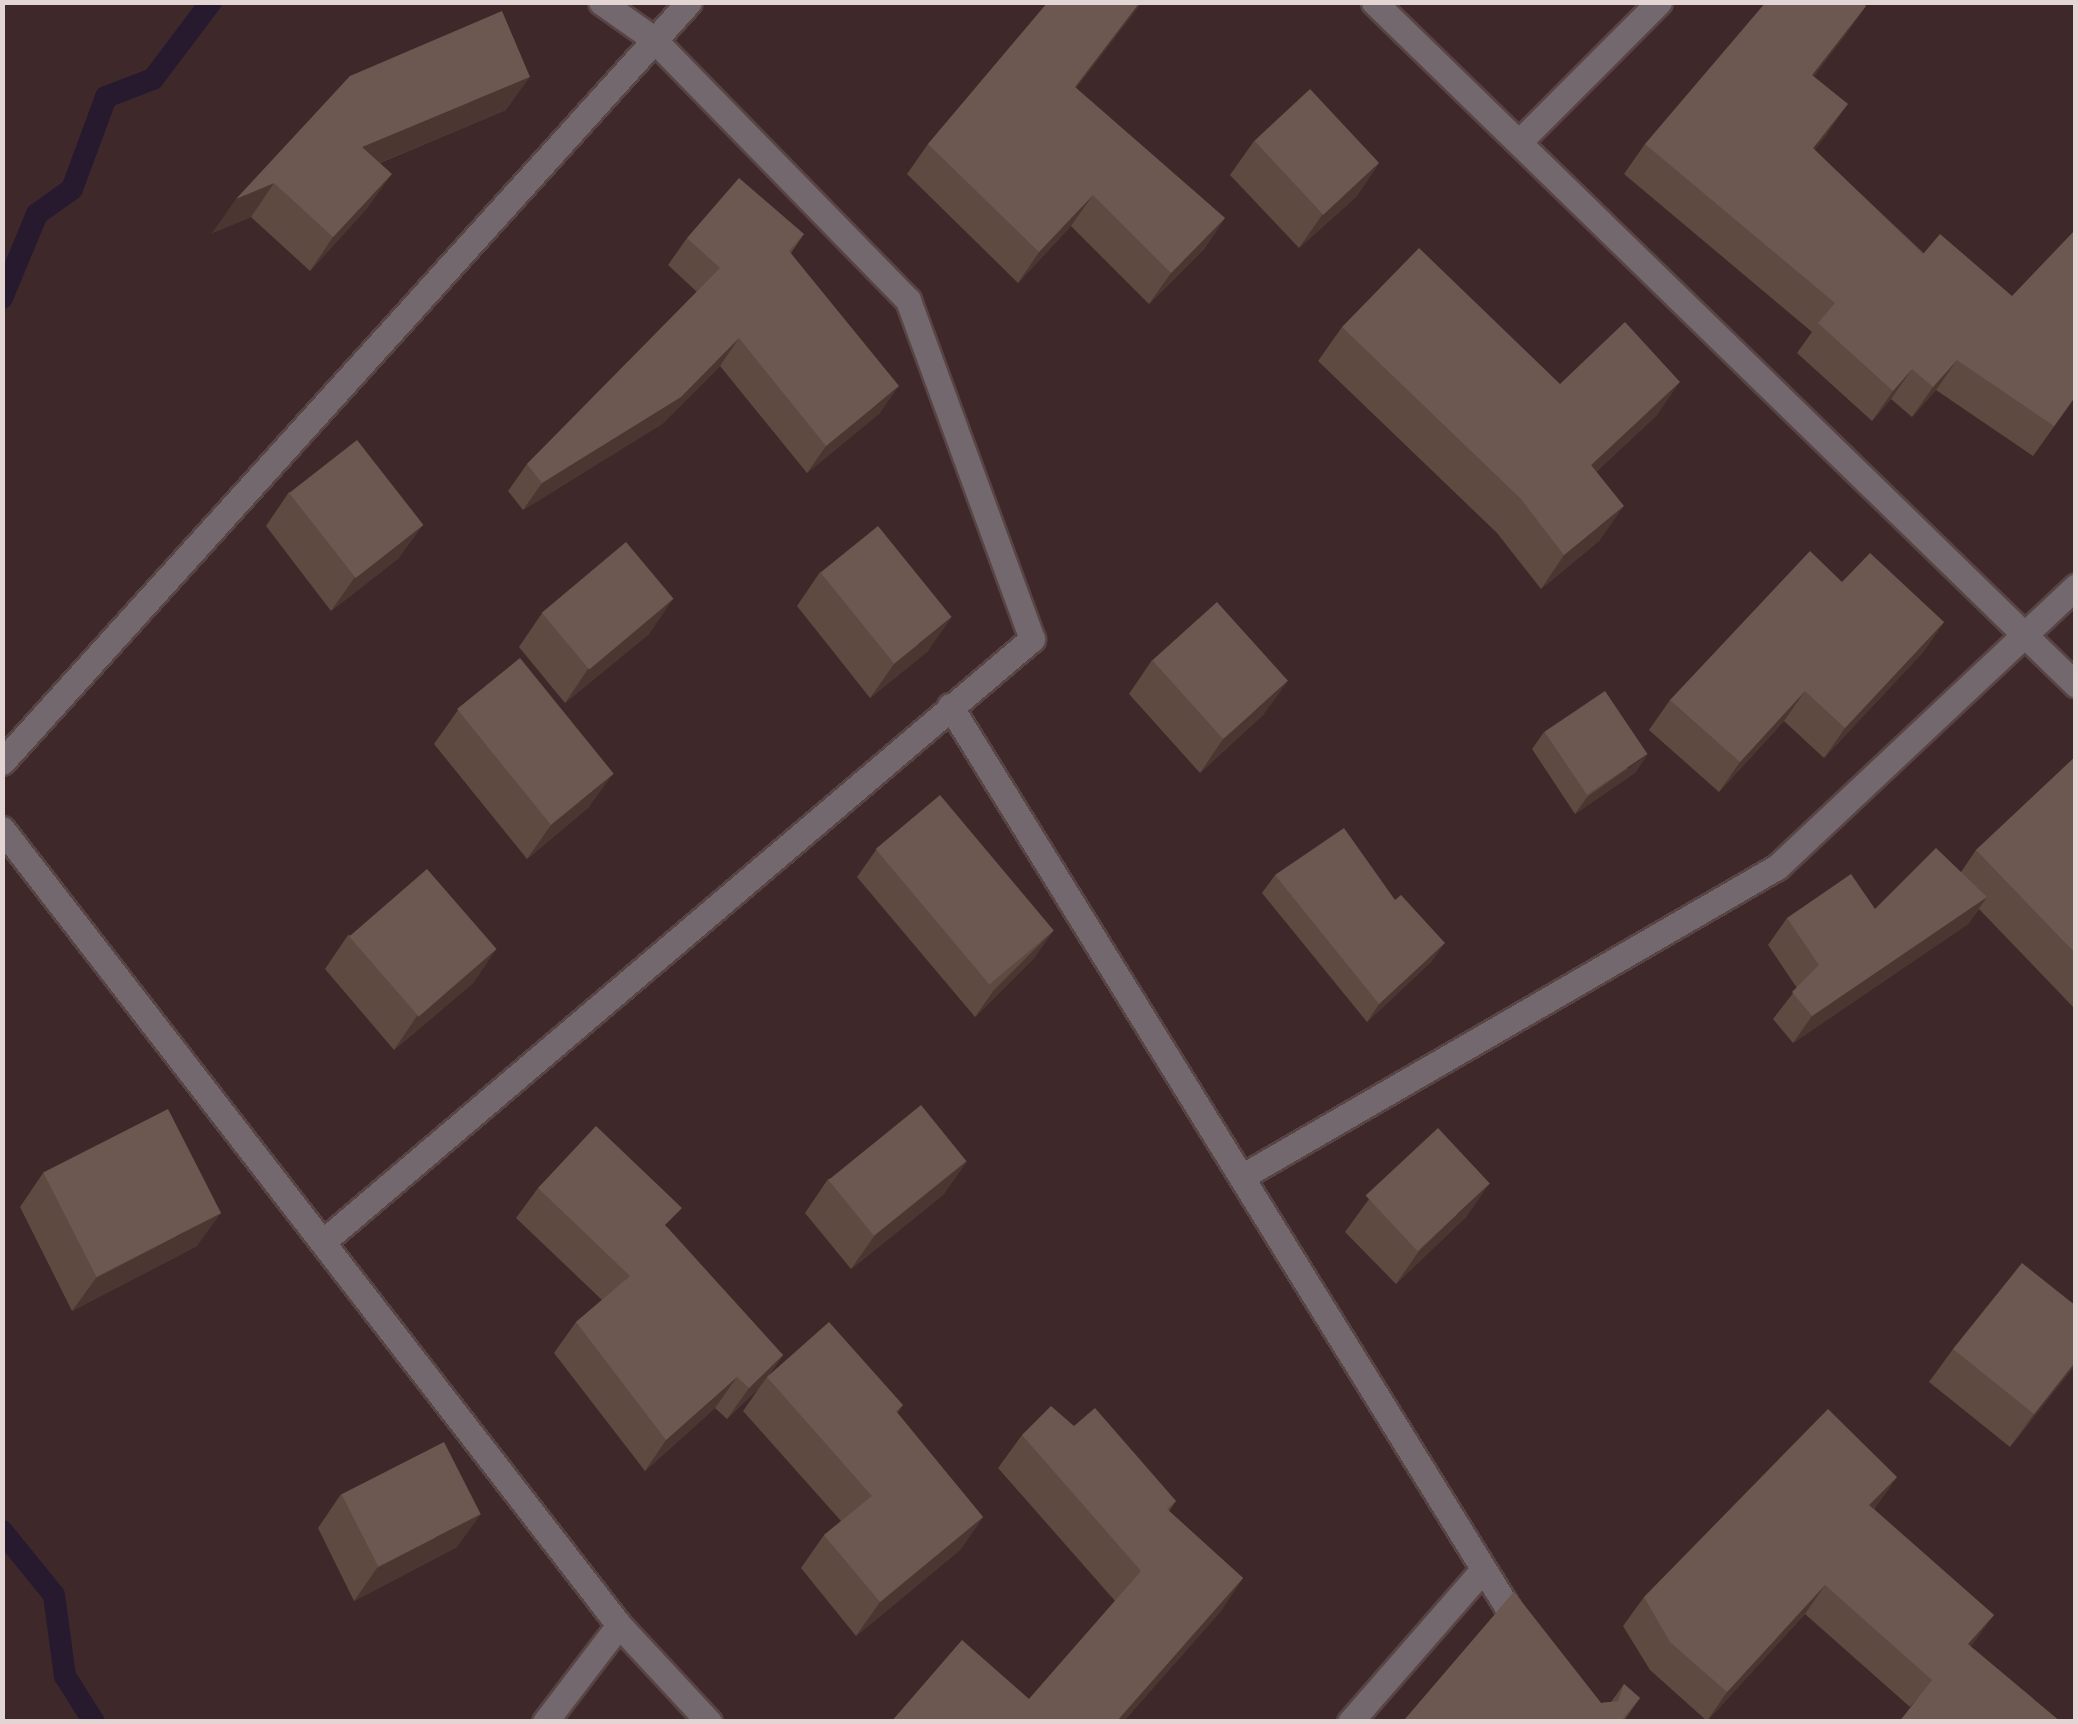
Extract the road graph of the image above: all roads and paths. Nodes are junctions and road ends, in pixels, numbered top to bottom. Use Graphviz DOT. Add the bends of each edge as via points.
graph roads {
  1 [pos="601,2"];
  2 [pos="689,2"];
  3 [pos="1374,2"];
  4 [pos="1659,2"];
  5 [pos="651,37"];
  6 [pos="1519,142"];
  7 [pos="2076,586"];
  8 [pos="2028,638"];
  9 [pos="2076,685"];
  10 [pos="950,706"];
  11 [pos="2,762"];
  12 [pos="2,828"];
  13 [pos="1243,1176"];
  14 [pos="325,1240"];
  15 [pos="1482,1572"];
  16 [pos="619,1625"];
  17 [pos="1544,1662"];
  18 [pos="545,1722"];
  19 [pos="709,1722"];
  20 [pos="1350,1722"];
  1 -- 5 [label="street"];
  2 -- 5 [label="street"];
  3 -- 6 [label="street"];
  4 -- 6 [label="street"];
  5 -- 10 [label="street" via="908,300 1032,639"];
  5 -- 11 [label="street"];
  6 -- 8 [label="street"];
  7 -- 8 [label="street"];
  8 -- 9 [label="street"];
  8 -- 13 [label="street" via="1777,867"];
  10 -- 13 [label="street"];
  10 -- 14 [label="street"];
  12 -- 14 [label="street"];
  13 -- 15 [label="street"];
  14 -- 16 [label="street"];
  15 -- 17 [label="street"];
  15 -- 20 [label="street"];
  16 -- 18 [label="street"];
  16 -- 19 [label="street"];
}
